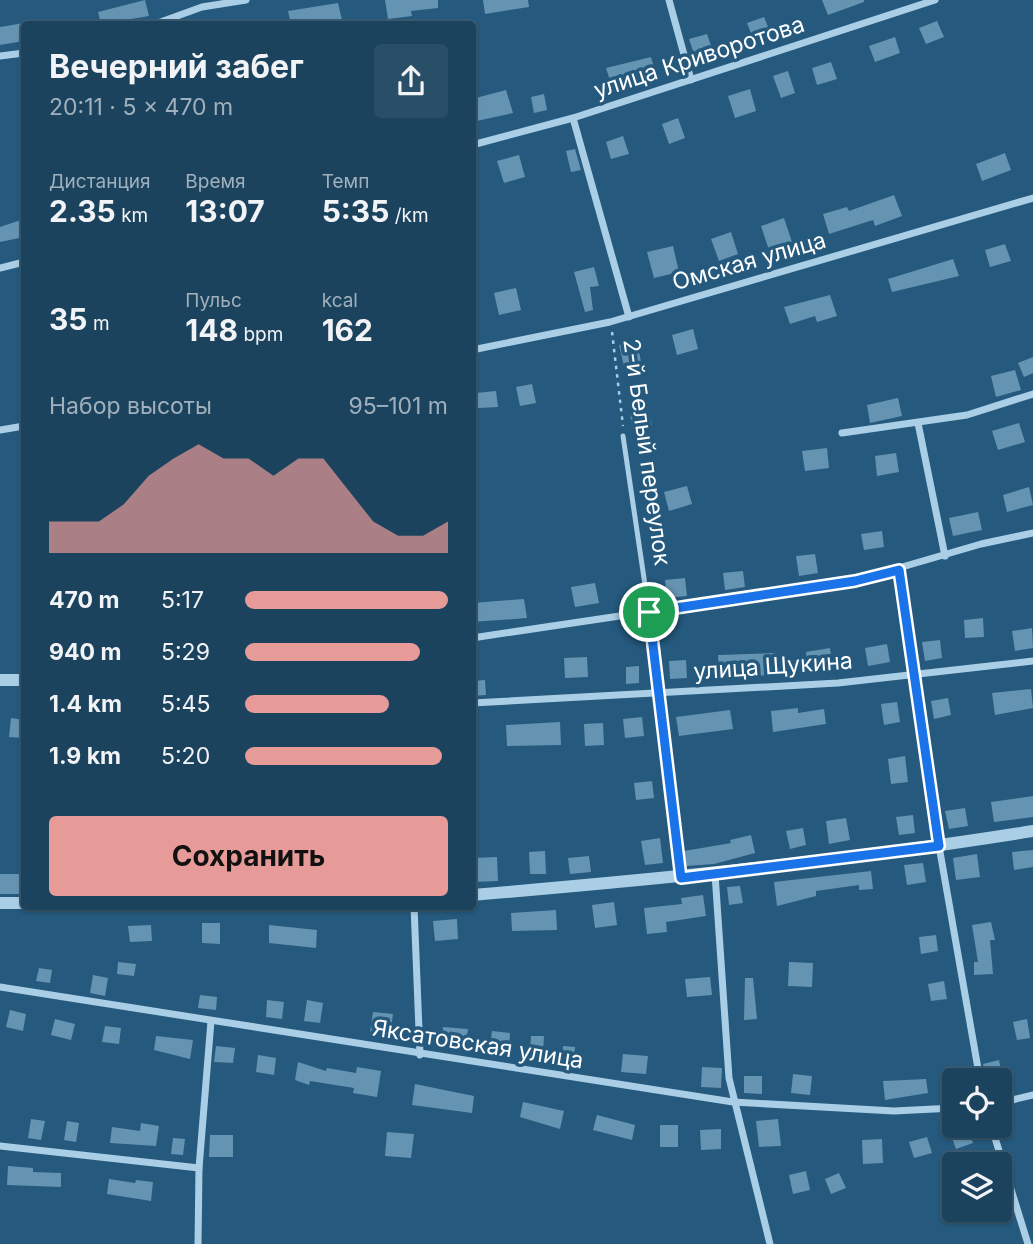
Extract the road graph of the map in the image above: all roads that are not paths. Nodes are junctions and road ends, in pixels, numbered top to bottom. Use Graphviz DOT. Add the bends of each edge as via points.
graph roads {
  1 [pos="246,0"];
  2 [pos="669,0"];
  3 [pos="935,0"];
  4 [pos="163,21"];
  5 [pos="21,53"];
  6 [pos="0,56"];
  7 [pos="691,80"];
  8 [pos="573,118"];
  9 [pos="476,144"];
  10 [pos="1033,198"];
  11 [pos="21,263"];
  12 [pos="0,268"];
  13 [pos="629,317"];
  14 [pos="476,349"];
  15 [pos="1033,394"];
  16 [pos="918,423"];
  17 [pos="21,426"];
  18 [pos="0,430"];
  19 [pos="842,433"];
  20 [pos="623,436"];
  21 [pos="1033,533"];
  22 [pos="945,556"];
  23 [pos="899,570"];
  24 [pos="649,612"];
  25 [pos="476,637"];
  26 [pos="1033,661"];
  27 [pos="912,674"];
  28 [pos="0,680"];
  29 [pos="21,680"];
  30 [pos="658,695"];
  31 [pos="476,703"];
  32 [pos="1033,831"];
  33 [pos="939,846"];
  34 [pos="715,874"];
  35 [pos="681,878"];
  36 [pos="476,895"];
  37 [pos="0,903"];
  38 [pos="21,903"];
  39 [pos="414,910"];
  40 [pos="0,987"];
  41 [pos="211,1021"];
  42 [pos="420,1055"];
  43 [pos="978,1068"];
  44 [pos="1033,1095"];
  45 [pos="1012,1100"];
  46 [pos="733,1102"];
  47 [pos="942,1109"];
  48 [pos="995,1138"];
  49 [pos="0,1146"];
  50 [pos="199,1168"];
  51 [pos="198,1244"];
  52 [pos="770,1244"];
  53 [pos="1028,1244"];
  1 -- 4 [label="street" via="202,7"];
  2 -- 7 [label="street"];
  3 -- 7 [label="street, улица Криворотова"];
  5 -- 6 [label="street"];
  7 -- 8 [label="street, улица Криворотова"];
  8 -- 9 [label="street, улица Криворотова"];
  8 -- 13 [label="street"];
  10 -- 13 [label="street, Омская улица"];
  11 -- 12 [label="street"];
  13 -- 14 [label="street, Омская улица"];
  15 -- 16 [label="street" via="967,415"];
  16 -- 19 [label="street"];
  16 -- 22 [label="street"];
  17 -- 18 [label="street"];
  20 -- 24 [label="lane, 2-й Белый переулок"];
  21 -- 22 [label="street"];
  22 -- 23 [label="street"];
  23 -- 24 [label="street" via="855,581"];
  23 -- 27 [label="street"];
  24 -- 25 [label="street"];
  24 -- 30 [label="lane, 2-й Белый переулок"];
  26 -- 27 [label="street, улица Щукина"];
  27 -- 30 [label="street, улица Щукина"];
  27 -- 33 [label="street"];
  28 -- 29 [label="street"];
  30 -- 31 [label="street, улица Щукина"];
  30 -- 35 [label="lane, 2-й Белый переулок"];
  32 -- 33 [label="street"];
  33 -- 34 [label="street"];
  33 -- 43 [label="street"];
  34 -- 35 [label="street"];
  34 -- 46 [label="street"];
  35 -- 36 [label="street"];
  37 -- 38 [label="street"];
  39 -- 42 [label="street"];
  40 -- 41 [label="street, Яксатовская улица"];
  41 -- 42 [label="street, Яксатовская улица"];
  41 -- 50 [label="street"];
  42 -- 46 [label="street, Яксатовская улица"];
  44 -- 45 [label="street"];
  46 -- 47 [label="street, Яксатовская улица" via="894,1111"];
  46 -- 52 [label="street"];
  48 -- 53 [label="street"];
  49 -- 50 [label="street"];
  50 -- 51 [label="street"];
}
